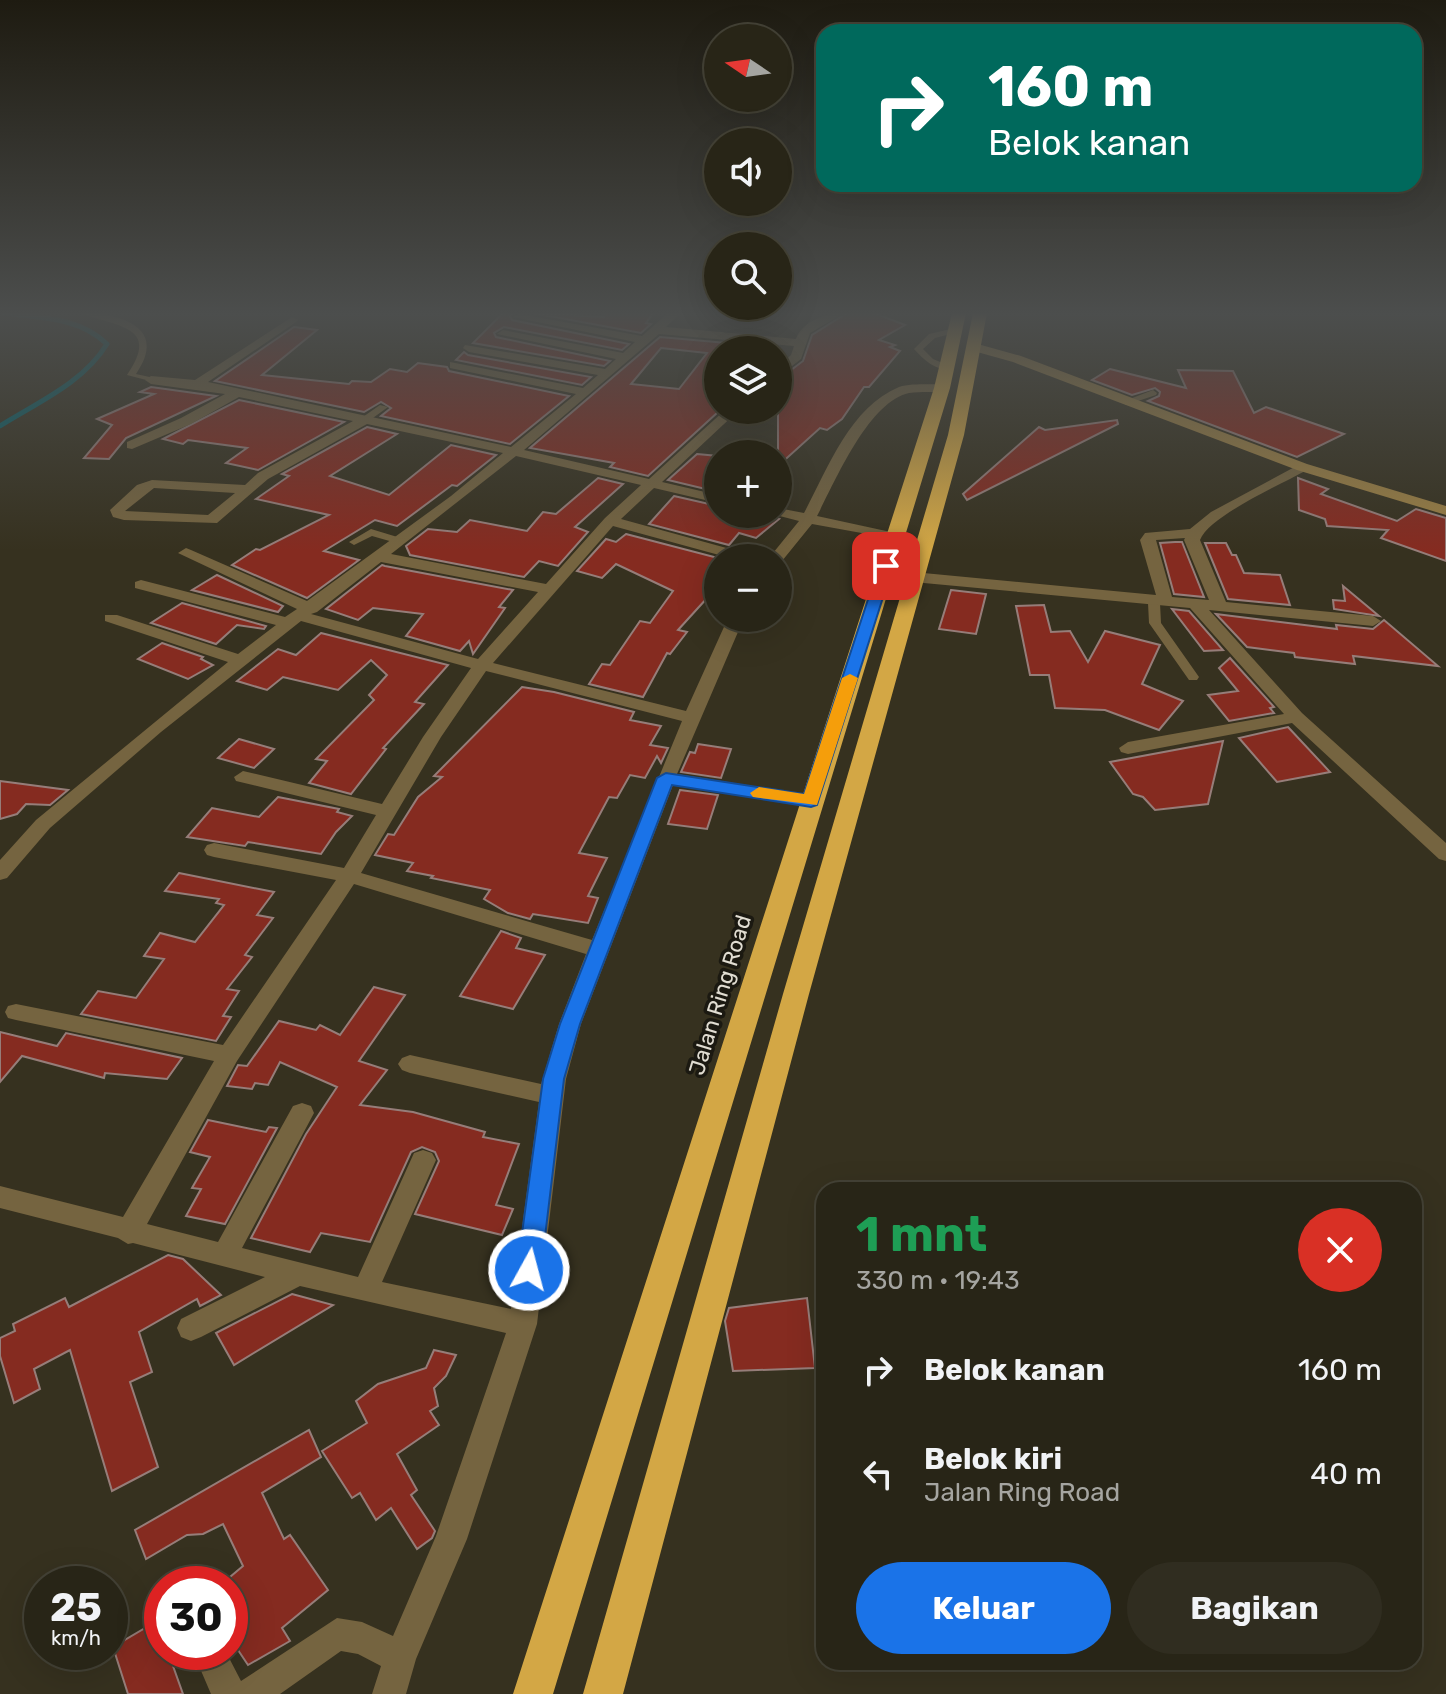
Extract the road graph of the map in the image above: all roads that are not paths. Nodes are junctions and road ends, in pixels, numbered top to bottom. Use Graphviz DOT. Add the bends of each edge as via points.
graph roads {
  1 [pos="232,392"];
  2 [pos="584,392"];
  3 [pos="900,392"];
  4 [pos="940,392"];
  5 [pos="959,392"];
  6 [pos="1101,392"];
  7 [pos="236,393"];
  8 [pos="1153,393"];
  9 [pos="1126,402"];
  10 [pos="383,407"];
  11 [pos="363,421"];
  12 [pos="717,424"];
  13 [pos="132,445"];
  14 [pos="511,451"];
  15 [pos="1302,467"];
  16 [pos="650,484"];
  17 [pos="247,489"];
  18 [pos="704,496"];
  19 [pos="1446,511"];
  20 [pos="792,515"];
  21 [pos="809,518"];
  22 [pos="610,521"];
  23 [pos="1194,533"];
  24 [pos="884,534"];
  25 [pos="400,541"];
  26 [pos="354,542"];
  27 [pos="788,544"];
  28 [pos="704,546"];
  29 [pos="186,553"];
  30 [pos="381,557"];
  31 [pos="913,577"];
  32 [pos="141,585"];
  33 [pos="548,589"];
  34 [pos="1160,603"];
  35 [pos="1196,606"];
  36 [pos="1220,608"];
  37 [pos="300,616"];
  38 [pos="111,618"];
  39 [pos="1373,621"];
  40 [pos="730,632"];
  41 [pos="243,661"];
  42 [pos="481,666"];
  43 [pos="1193,677"];
  44 [pos="1296,717"];
  45 [pos="692,718"];
  46 [pos="1128,748"];
  47 [pos="243,777"];
  48 [pos="666,778"];
  49 [pos="811,801"];
  50 [pos="387,811"];
  51 [pos="214,850"];
  52 [pos="1446,854"];
  53 [pos="0,873"];
  54 [pos="349,876"];
  55 [pos="598,950"];
  56 [pos="752,987"];
  57 [pos="796,994"];
  58 [pos="16,1012"];
  59 [pos="229,1055"];
  60 [pos="410,1064"];
  61 [pos="552,1096"];
  62 [pos="302,1113"];
  63 [pos="423,1160"];
  64 [pos="0,1197"];
  65 [pos="128,1233"];
  66 [pos="224,1256"];
  67 [pos="297,1274"];
  68 [pos="365,1291"];
  69 [pos="523,1324"];
  70 [pos="191,1328"];
  71 [pos="400,1658"];
  72 [pos="218,1670"];
  73 [pos="233,1694"];
  74 [pos="251,1694"];
  75 [pos="389,1694"];
  76 [pos="533,1694"];
  77 [pos="603,1694"];
  1 -- 7 [label="street"];
  2 -- 14 [label="street"];
  3 -- 21 [label="street" via="883,402 850,440"];
  4 -- 24 [label="highway, Jalan Ring Road"];
  5 -- 31 [label="highway" via="956,435"];
  6 -- 9 [label="street"];
  7 -- 11 [label="street"];
  7 -- 13 [label="street"];
  8 -- 9 [label="lane"];
  9 -- 15 [label="street"];
  10 -- 11 [label="lane"];
  11 -- 14 [label="street"];
  11 -- 17 [label="street"];
  12 -- 16 [label="street"];
  14 -- 16 [label="street"];
  14 -- 25 [label="street"];
  15 -- 19 [label="street"];
  15 -- 23 [label="street"];
  16 -- 18 [label="street"];
  16 -- 22 [label="street"];
  17 -- 17 [label="street" via="152,484 117,510 124,516 208,521"];
  20 -- 21 [label="street"];
  21 -- 24 [label="street"];
  21 -- 27 [label="street"];
  22 -- 28 [label="street"];
  22 -- 33 [label="street"];
  23 -- 34 [label="street" via="1148,540"];
  23 -- 36 [label="street" via="1192,540"];
  24 -- 49 [label="highway, Jalan Ring Road"];
  25 -- 26 [label="lane" via="371,532"];
  25 -- 30 [label="street"];
  29 -- 37 [label="street"];
  30 -- 33 [label="street"];
  30 -- 37 [label="street"];
  31 -- 34 [label="street"];
  31 -- 57 [label="highway"];
  32 -- 37 [label="street"];
  33 -- 42 [label="street"];
  34 -- 35 [label="street"];
  34 -- 43 [label="lane" via="1155,623"];
  35 -- 36 [label="street"];
  35 -- 44 [label="street"];
  36 -- 39 [label="street"];
  37 -- 41 [label="street"];
  37 -- 42 [label="street"];
  38 -- 41 [label="street"];
  40 -- 45 [label="street"];
  41 -- 53 [label="street" via="43,824"];
  42 -- 45 [label="street"];
  42 -- 50 [label="street"];
  44 -- 46 [label="street"];
  44 -- 52 [label="street"];
  45 -- 48 [label="street"];
  47 -- 50 [label="street"];
  48 -- 49 [label="street"];
  48 -- 55 [label="street"];
  49 -- 56 [label="highway, Jalan Ring Road"];
  50 -- 54 [label="street"];
  51 -- 54 [label="street"];
  54 -- 55 [label="street"];
  54 -- 59 [label="street"];
  55 -- 61 [label="street" via="570,1024"];
  56 -- 57 [label="highway"];
  56 -- 76 [label="highway, Jalan Ring Road"];
  57 -- 77 [label="highway"];
  58 -- 59 [label="street"];
  59 -- 65 [label="street"];
  60 -- 61 [label="street"];
  61 -- 69 [label="street"];
  62 -- 66 [label="street"];
  63 -- 68 [label="street"];
  64 -- 65 [label="street"];
  65 -- 66 [label="street"];
  66 -- 67 [label="street"];
  67 -- 68 [label="street"];
  67 -- 70 [label="street"];
  68 -- 69 [label="street"];
  69 -- 71 [label="street" via="451,1539"];
  71 -- 74 [label="street" via="362,1638 337,1634"];
  71 -- 75 [label="street"];
  72 -- 73 [label="street"];
}
